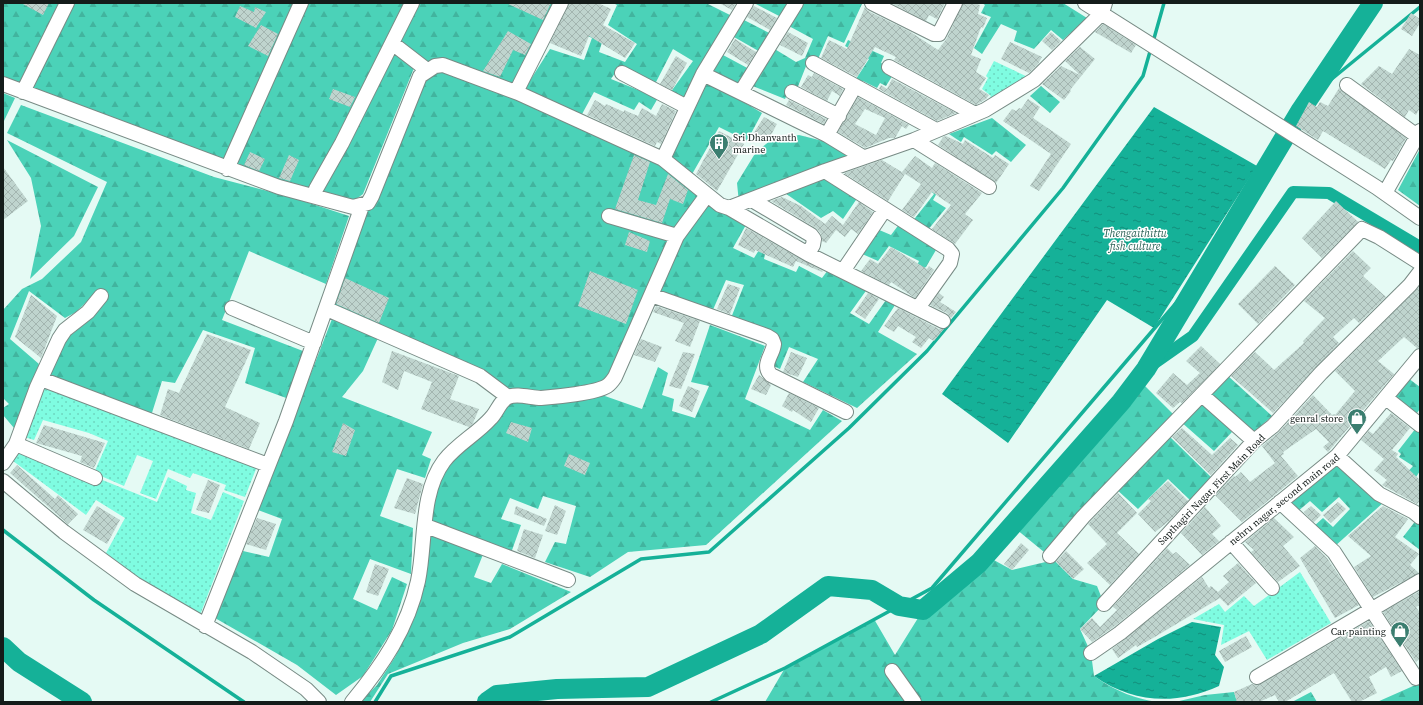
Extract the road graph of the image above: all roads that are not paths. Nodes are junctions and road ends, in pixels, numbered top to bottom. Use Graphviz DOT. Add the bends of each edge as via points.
graph roads {
  1 [pos="67,3"];
  2 [pos="301,3"];
  3 [pos="412,3"];
  4 [pos="561,3"];
  5 [pos="746,3"];
  6 [pos="796,3"];
  7 [pos="872,3"];
  8 [pos="955,3"];
  9 [pos="1085,3"];
  10 [pos="897,8"];
  11 [pos="1103,8"];
  12 [pos="392,43"];
  13 [pos="813,63"];
  14 [pos="889,67"];
  15 [pos="427,70"];
  16 [pos="622,73"];
  17 [pos="704,74"];
  18 [pos="3,84"];
  19 [pos="1347,85"];
  20 [pos="855,86"];
  21 [pos="23,92"];
  22 [pos="516,92"];
  23 [pos="741,92"];
  24 [pos="792,92"];
  25 [pos="688,107"];
  26 [pos="975,114"];
  27 [pos="839,116"];
  28 [pos="936,130"];
  29 [pos="1419,134"];
  30 [pos="826,136"];
  31 [pos="914,140"];
  32 [pos="863,157"];
  33 [pos="663,159"];
  34 [pos="227,169"];
  35 [pos="825,171"];
  36 [pos="989,187"];
  37 [pos="316,189"];
  38 [pos="1381,190"];
  39 [pos="707,195"];
  40 [pos="752,200"];
  41 [pos="362,206"];
  42 [pos="729,208"];
  43 [pos="885,209"];
  44 [pos="609,216"];
  45 [pos="1420,218"];
  46 [pos="677,236"];
  47 [pos="808,254"];
  48 [pos="1420,263"];
  49 [pos="843,272"];
  50 [pos="1420,272"];
  51 [pos="651,295"];
  52 [pos="101,296"];
  53 [pos="232,308"];
  54 [pos="918,308"];
  55 [pos="327,309"];
  56 [pos="943,321"];
  57 [pos="314,344"];
  58 [pos="1420,356"];
  59 [pos="41,379"];
  60 [pos="1202,395"];
  61 [pos="508,397"];
  62 [pos="1386,398"];
  63 [pos="846,412"];
  64 [pos="1420,425"];
  65 [pos="1254,441"];
  66 [pos="16,444"];
  67 [pos="1337,456"];
  68 [pos="3,463"];
  69 [pos="268,465"];
  70 [pos="95,478"];
  71 [pos="3,481"];
  72 [pos="1280,502"];
  73 [pos="1420,517"];
  74 [pos="426,526"];
  75 [pos="1231,542"];
  76 [pos="1050,556"];
  77 [pos="568,580"];
  78 [pos="1420,581"];
  79 [pos="1272,588"];
  80 [pos="1104,604"];
  81 [pos="1373,609"];
  82 [pos="205,626"];
  83 [pos="1091,653"];
  84 [pos="892,671"];
  85 [pos="1257,677"];
  86 [pos="1416,678"];
  87 [pos="319,702"];
  88 [pos="352,702"];
  89 [pos="914,702"];
  1 -- 21 [label="street"];
  2 -- 34 [label="street"];
  3 -- 12 [label="street"];
  4 -- 22 [label="street"];
  5 -- 17 [label="street"];
  6 -- 23 [label="street"];
  7 -- 10 [label="street"];
  8 -- 10 [label="street" via="938,34 930,33"];
  9 -- 11 [label="street"];
  11 -- 26 [label="street" via="1034,80 1007,98"];
  11 -- 38 [label="street" via="1149,44"];
  12 -- 15 [label="street"];
  12 -- 37 [label="street" via="346,137"];
  13 -- 20 [label="street"];
  14 -- 26 [label="street"];
  15 -- 22 [label="street" via="435,66 454,68"];
  15 -- 41 [label="street" via="416,83 372,196 368,203"];
  16 -- 25 [label="street"];
  17 -- 23 [label="street"];
  17 -- 25 [label="street"];
  18 -- 21 [label="street"];
  19 -- 29 [label="street"];
  20 -- 27 [label="street"];
  20 -- 28 [label="street"];
  21 -- 34 [label="street"];
  22 -- 33 [label="street"];
  23 -- 30 [label="street"];
  24 -- 27 [label="street"];
  25 -- 33 [label="street"];
  26 -- 28 [label="street"];
  27 -- 30 [label="street"];
  28 -- 31 [label="street"];
  29 -- 38 [label="street"];
  30 -- 32 [label="street"];
  31 -- 32 [label="street"];
  31 -- 36 [label="street"];
  32 -- 35 [label="street"];
  33 -- 39 [label="street"];
  34 -- 41 [label="street" via="278,187 353,207"];
  35 -- 40 [label="street"];
  35 -- 43 [label="street"];
  38 -- 45 [label="street"];
  39 -- 42 [label="street"];
  39 -- 46 [label="street"];
  40 -- 42 [label="street"];
  40 -- 47 [label="street" via="811,236 814,242"];
  41 -- 55 [label="street"];
  42 -- 47 [label="street"];
  43 -- 49 [label="street"];
  43 -- 54 [label="street" via="952,254 950,262"];
  44 -- 46 [label="street"];
  46 -- 51 [label="street"];
  47 -- 49 [label="street"];
  48 -- 60 [label="street" via="1362,229"];
  49 -- 54 [label="street"];
  50 -- 65 [label="street, Sapthagiri Nagar, First Main Road" via="1273,426"];
  51 -- 61 [label="street" via="615,377 608,385 598,390 552,397"];
  51 -- 63 [label="street" via="772,339 774,344 766,366 771,375"];
  52 -- 59 [label="street" via="88,312 65,330"];
  53 -- 57 [label="street"];
  54 -- 56 [label="street"];
  55 -- 57 [label="street"];
  55 -- 61 [label="street" via="480,376"];
  57 -- 69 [label="street"];
  58 -- 62 [label="street, nehru nagar, second main road"];
  59 -- 66 [label="street"];
  59 -- 69 [label="street"];
  60 -- 65 [label="street"];
  60 -- 76 [label="street" via="1083,517"];
  61 -- 74 [label="street" via="487,422 452,452 437,472 427,503"];
  62 -- 64 [label="street"];
  62 -- 67 [label="street, nehru nagar, second main road"];
  65 -- 80 [label="street, Sapthagiri Nagar, First Main Road"];
  66 -- 68 [label="street"];
  66 -- 70 [label="street"];
  67 -- 72 [label="street, nehru nagar, second main road"];
  67 -- 73 [label="street" via="1379,494"];
  69 -- 82 [label="street"];
  71 -- 82 [label="street" via="64,532 135,584"];
  72 -- 75 [label="street, nehru nagar, second main road"];
  72 -- 81 [label="street" via="1334,552"];
  74 -- 77 [label="street"];
  74 -- 88 [label="street" via="418,581 408,616 389,653"];
  75 -- 79 [label="street"];
  75 -- 83 [label="street, nehru nagar, second main road" via="1120,633"];
  78 -- 81 [label="street"];
  81 -- 85 [label="street"];
  81 -- 86 [label="street"];
  82 -- 87 [label="street" via="252,652 306,689"];
  84 -- 89 [label="street"];
}
